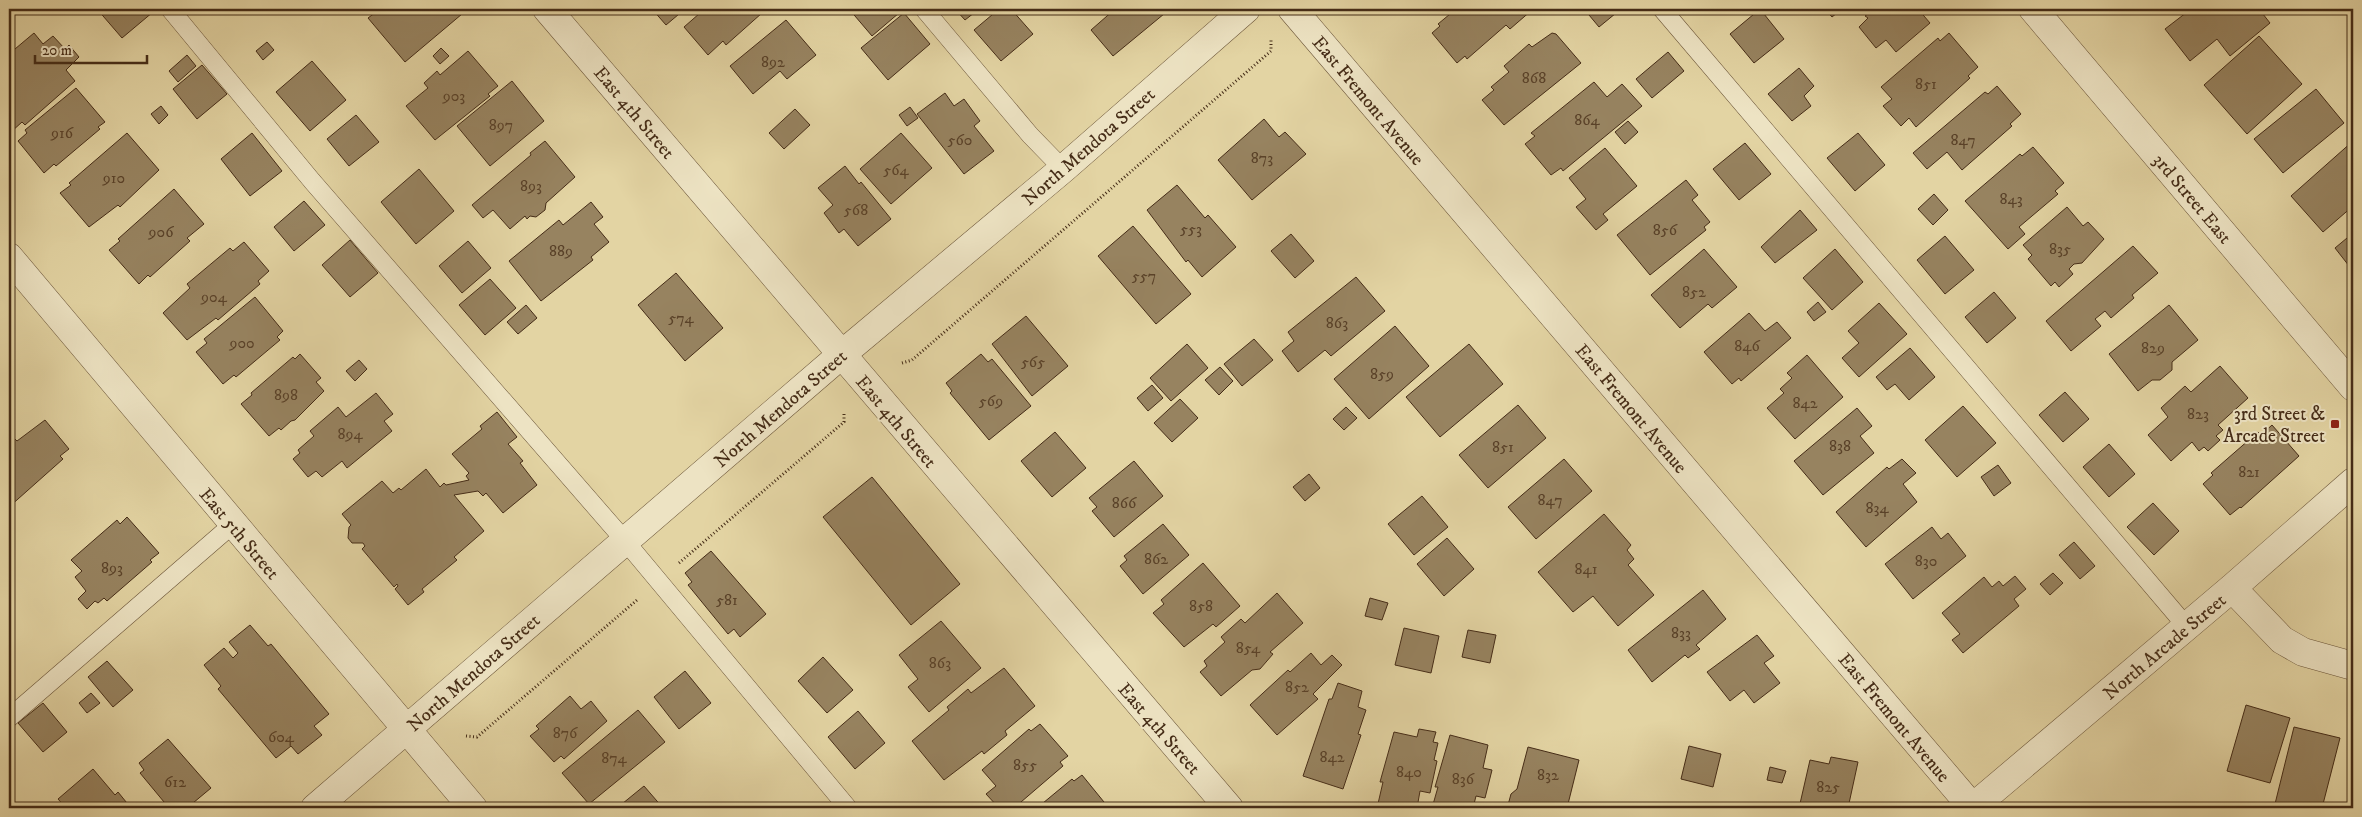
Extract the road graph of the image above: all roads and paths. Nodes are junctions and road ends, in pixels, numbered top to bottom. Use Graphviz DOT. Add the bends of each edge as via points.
graph roads {
  1 [pos="170,9"];
  2 [pos="547,9"];
  3 [pos="924,9"];
  4 [pos="1246,9"];
  5 [pos="1292,9"];
  6 [pos="1662,9"];
  7 [pos="2033,9"];
  8 [pos="1271,40"];
  9 [pos="1063,169"];
  10 [pos="9,257"];
  11 [pos="841,355"];
  12 [pos="902,362"];
  13 [pos="2353,387"];
  14 [pos="2353,482"];
  15 [pos="232,525"];
  16 [pos="626,542"];
  17 [pos="2232,588"];
  18 [pos="2187,627"];
  19 [pos="2353,666"];
  20 [pos="11,711"];
  21 [pos="406,730"];
  22 [pos="315,808"];
  23 [pos="473,808"];
  24 [pos="848,808"];
  25 [pos="1229,808"];
  26 [pos="1972,808"];
  1 -- 16 [label="lane" via="312,181"];
  2 -- 11 [label="street, East 4th Street"];
  3 -- 9 [label="lane" via="1030,136"];
  4 -- 9 [label="street, North Mendota Street"];
  5 -- 26 [label="street, East Fremont Avenue"];
  6 -- 18 [label="lane"];
  7 -- 13 [label="street, 3rd Street East"];
  8 -- 12 [label="path" via="1271,51 912,360"];
  9 -- 11 [label="street, North Mendota Street"];
  10 -- 15 [label="street, East 5th Street"];
  11 -- 16 [label="street, North Mendota Street"];
  11 -- 25 [label="street, East 4th Street"];
  14 -- 17 [label="street, North Arcade Street"];
  15 -- 20 [label="lane"];
  15 -- 21 [label="street, East 5th Street"];
  16 -- 21 [label="street, North Mendota Street"];
  16 -- 24 [label="lane"];
  17 -- 18 [label="street, North Arcade Street"];
  17 -- 19 [label="street" via="2282,640 2303,652"];
  18 -- 26 [label="street, North Arcade Street"];
  21 -- 22 [label="street, North Mendota Street"];
  21 -- 23 [label="street, East 5th Street"];
}
